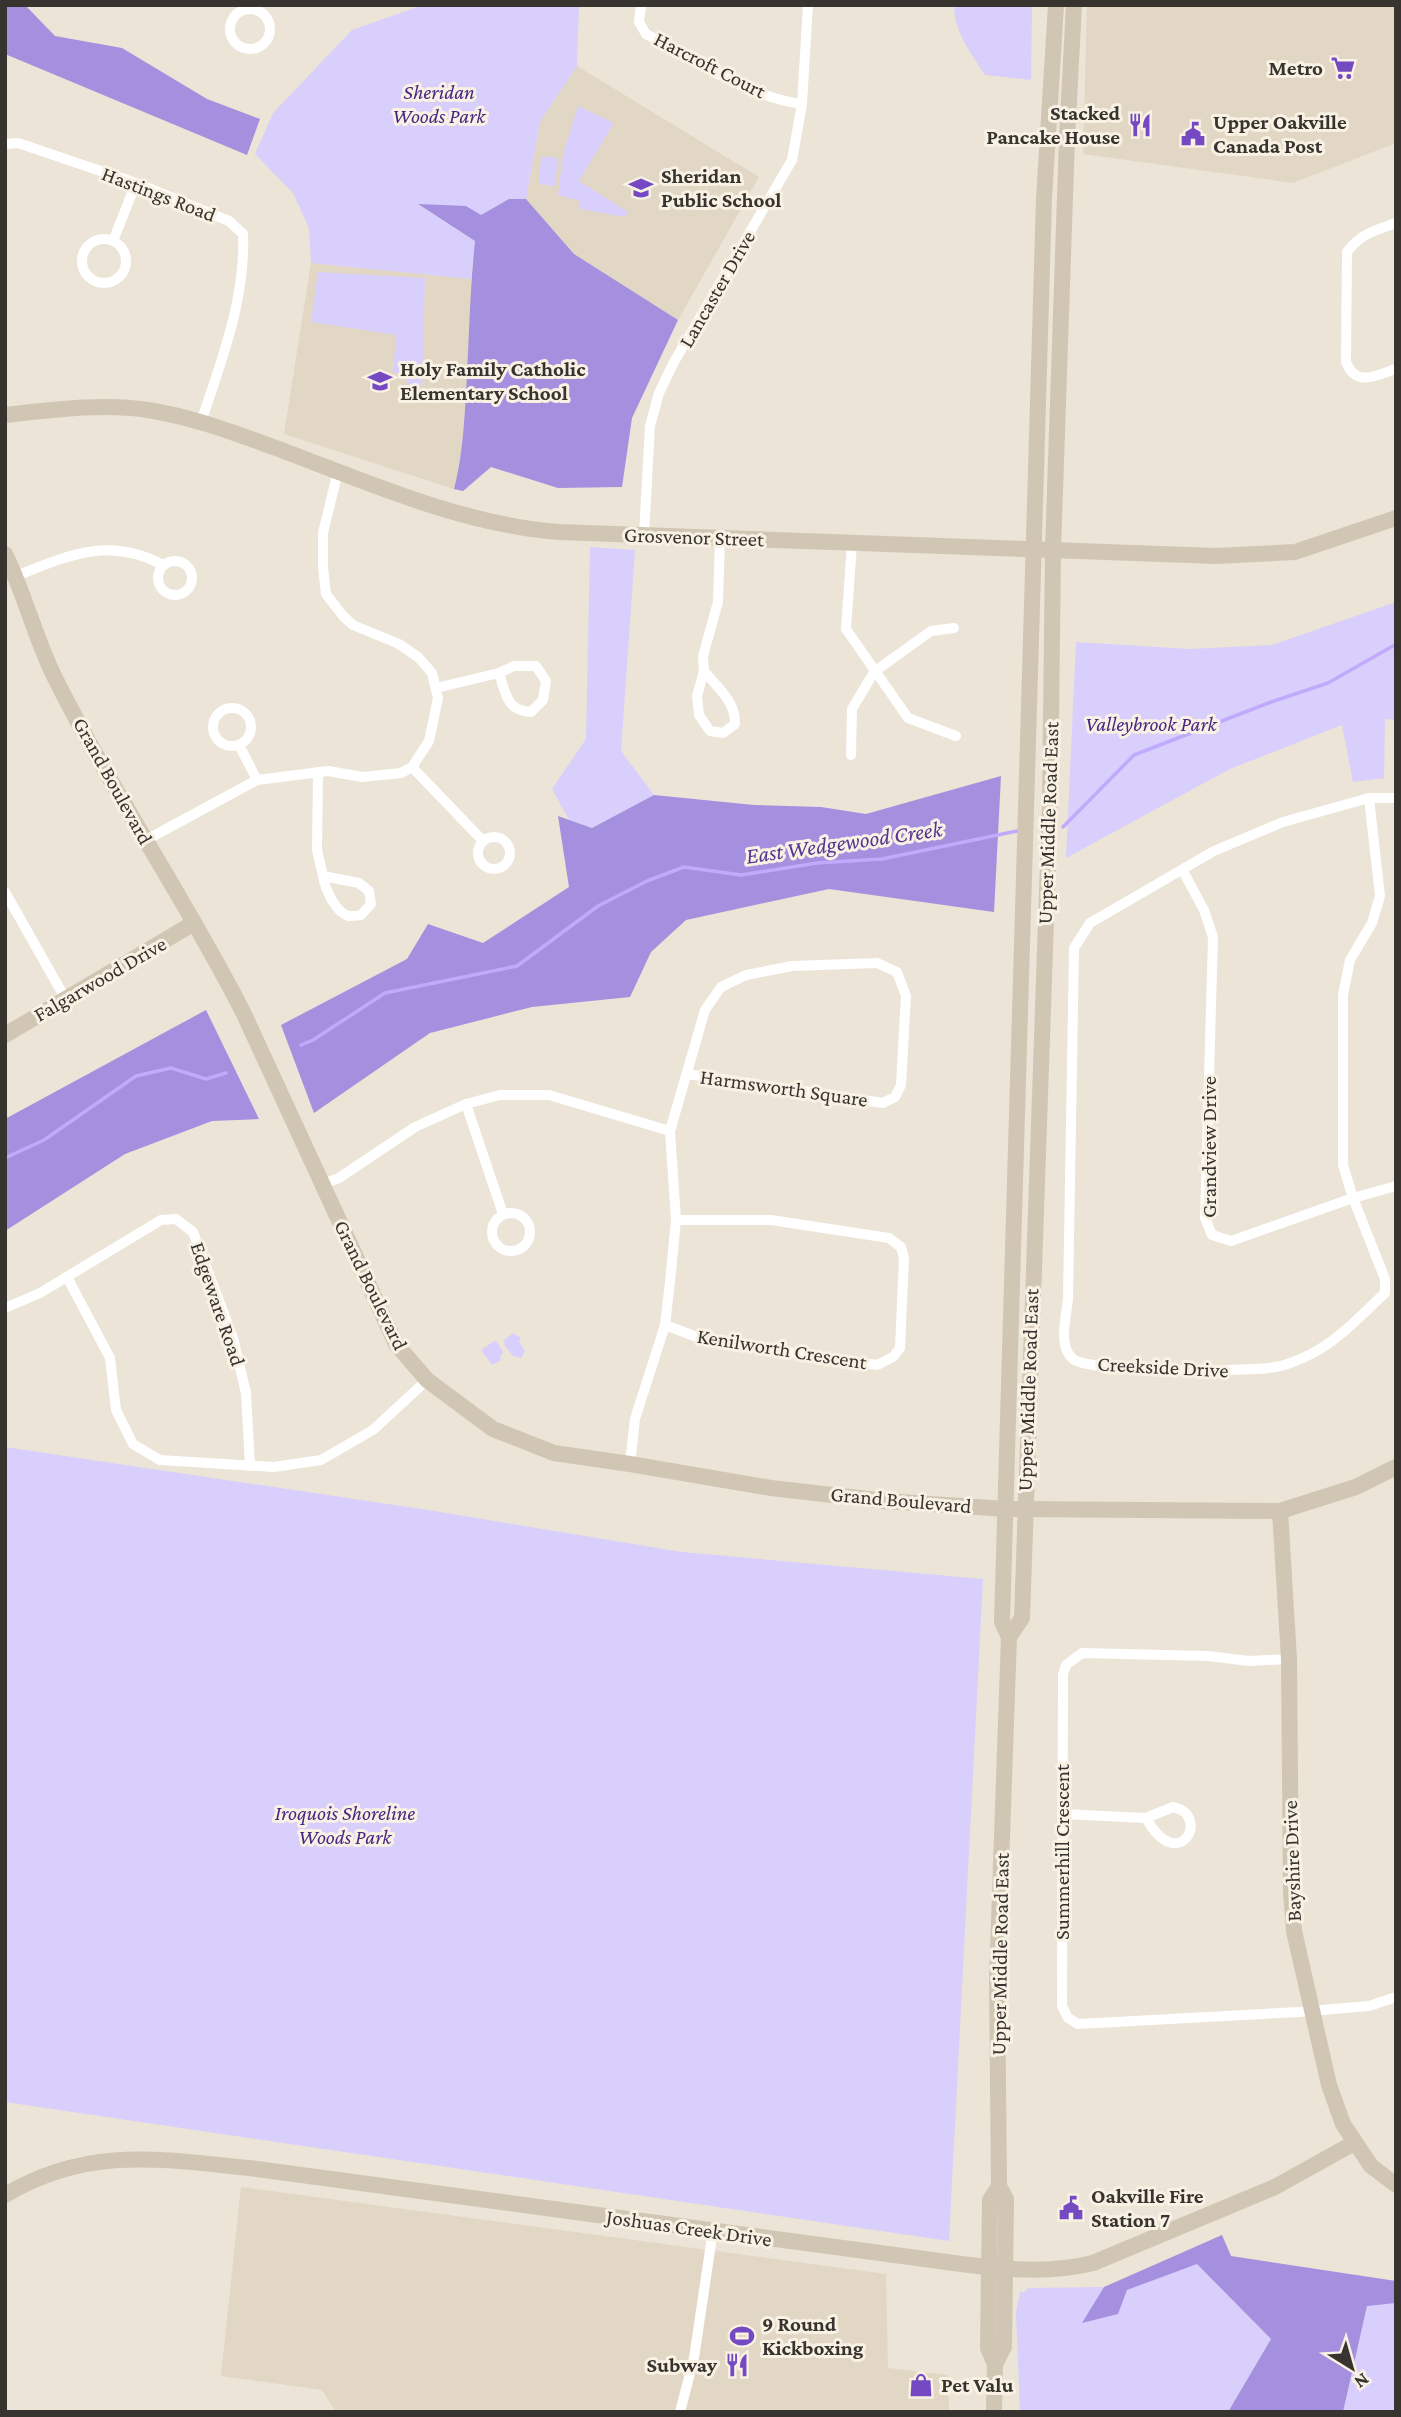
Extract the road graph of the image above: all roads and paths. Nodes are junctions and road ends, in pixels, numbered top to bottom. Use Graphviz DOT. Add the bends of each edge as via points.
graph roads {
  1 [pos="641,5"];
  2 [pos="808,5"];
  3 [pos="1056,5"];
  4 [pos="1074,5"];
  5 [pos="802,104"];
  6 [pos="5,144"];
  7 [pos="136,183"];
  8 [pos="1396,223"];
  9 [pos="113,241"];
  10 [pos="1396,369"];
  11 [pos="5,415"];
  12 [pos="201,422"];
  13 [pos="338,471"];
  14 [pos="1396,518"];
  15 [pos="644,536"];
  16 [pos="720,538"];
  17 [pos="852,543"];
  18 [pos="1036,549"];
  19 [pos="1053,550"];
  20 [pos="5,554"];
  21 [pos="163,565"];
  22 [pos="16,576"];
  23 [pos="954,628"];
  24 [pos="704,671"];
  25 [pos="874,672"];
  26 [pos="499,673"];
  27 [pos="436,688"];
  28 [pos="956,736"];
  29 [pos="239,745"];
  30 [pos="851,755"];
  31 [pos="412,767"];
  32 [pos="318,772"];
  33 [pos="257,780"];
  34 [pos="1369,798"];
  35 [pos="1396,799"];
  36 [pos="146,840"];
  37 [pos="483,841"];
  38 [pos="1183,871"];
  39 [pos="323,876"];
  40 [pos="5,892"];
  41 [pos="194,923"];
  42 [pos="65,998"];
  43 [pos="5,1035"];
  44 [pos="687,1074"];
  45 [pos="466,1104"];
  46 [pos="670,1131"];
  47 [pos="323,1184"];
  48 [pos="1396,1186"];
  49 [pos="1353,1198"];
  50 [pos="503,1214"];
  51 [pos="676,1220"];
  52 [pos="67,1277"];
  53 [pos="5,1308"];
  54 [pos="665,1325"];
  55 [pos="426,1380"];
  56 [pos="630,1464"];
  57 [pos="250,1466"];
  58 [pos="1396,1467"];
  59 [pos="1006,1509"];
  60 [pos="1024,1509"];
  61 [pos="1280,1511"];
  62 [pos="1009,1637"];
  63 [pos="1289,1659"];
  64 [pos="1062,1814"];
  65 [pos="1146,1818"];
  66 [pos="1396,1997"];
  67 [pos="1312,2010"];
  68 [pos="1354,2143"];
  69 [pos="1396,2185"];
  70 [pos="5,2195"];
  71 [pos="713,2230"];
  72 [pos="997,2268"];
  73 [pos="680,2412"];
  74 [pos="994,2412"];
  1 -- 5 [label="street, Harcroft Court" via="639,22 646,34 751,90"];
  2 -- 5 [label="street, Lancaster Drive"];
  3 -- 18 [label="street, Upper Middle Road East" via="1044,199"];
  4 -- 19 [label="street, Upper Middle Road East"];
  5 -- 15 [label="street, Lancaster Drive" via="792,160 659,393 650,426"];
  6 -- 7 [label="street, Hastings Road" via="18,143"];
  7 -- 9 [label="street"];
  7 -- 12 [label="street, Hastings Road" via="229,221 243,234 244,255 230,331"];
  8 -- 10 [label="street" via="1364,235 1347,252 1346,362 1355,376 1363,378"];
  9 -- 9 [label="street" via="99,240 83,254 83,268 98,282 113,281 123,272 124,251"];
  11 -- 12 [label="street, Grosvenor Street" via="106,408 147,410"];
  12 -- 13 [label="street, Grosvenor Street"];
  13 -- 15 [label="street, Grosvenor Street" via="513,527"];
  13 -- 27 [label="street" via="323,533 326,594 353,625 418,657 432,673"];
  14 -- 19 [label="street, Grosvenor Street" via="1295,552 1216,556"];
  15 -- 16 [label="street, Grosvenor Street"];
  16 -- 17 [label="street, Grosvenor Street"];
  16 -- 24 [label="street" via="718,602 703,656"];
  17 -- 18 [label="street, Grosvenor Street"];
  17 -- 25 [label="street" via="846,629"];
  18 -- 19 [label="street, Grosvenor Street"];
  18 -- 59 [label="street, Upper Middle Road East"];
  19 -- 60 [label="street, Upper Middle Road East" via="1050,805"];
  20 -- 22 [label="street, Grand Boulevard"];
  21 -- 22 [label="street" via="146,556 111,549 71,555"];
  22 -- 36 [label="street, Grand Boulevard" via="54,676"];
  23 -- 25 [label="street" via="932,631"];
  24 -- 24 [label="street" via="697,696 699,715 710,731 723,733 735,724 735,714"];
  25 -- 28 [label="street" via="908,718"];
  25 -- 30 [label="street" via="852,709"];
  26 -- 26 [label="street" via="536,666 545,681 543,700 531,712 519,711 509,702"];
  26 -- 27 [label="street"];
  27 -- 31 [label="street" via="429,741"];
  29 -- 33 [label="street"];
  31 -- 32 [label="street" via="401,773 362,777"];
  31 -- 37 [label="street"];
  32 -- 33 [label="street"];
  32 -- 39 [label="street" via="317,850"];
  33 -- 36 [label="street"];
  34 -- 35 [label="street, Creekside Drive"];
  34 -- 38 [label="street, Creekside Drive" via="1283,822 1214,851"];
  34 -- 49 [label="street, Creekside Drive" via="1380,896 1350,960 1343,995 1343,1165"];
  36 -- 41 [label="street, Grand Boulevard"];
  38 -- 49 [label="street, Grandview Drive" via="1213,937 1205,1218 1212,1235 1231,1241"];
  38 -- 49 [label="street, Creekside Drive" via="1090,923 1074,948 1064,1345 1073,1359 1126,1368 1236,1371 1279,1367 1311,1354 1340,1335 1385,1293 1385,1279"];
  39 -- 39 [label="street" via="324,887 347,916 361,915 371,904 369,891 359,883"];
  40 -- 42 [label="street"];
  41 -- 42 [label="street, Falgarwood Drive"];
  41 -- 47 [label="street, Grand Boulevard" via="252,1030"];
  42 -- 43 [label="street, Falgarwood Drive"];
  44 -- 44 [label="street, Harmsworth Square" via="883,1102 895,1097 901,1084 906,996 897,972 877,963 792,966 746,975 721,986 705,1010"];
  44 -- 46 [label="street, Harmsworth Square"];
  45 -- 46 [label="street" via="500,1095 549,1095"];
  45 -- 47 [label="street" via="415,1128"];
  45 -- 50 [label="street"];
  46 -- 51 [label="street, Harmsworth Square"];
  47 -- 55 [label="street, Grand Boulevard" via="396,1345"];
  48 -- 49 [label="street, Grandview Drive"];
  51 -- 54 [label="street, Harmsworth Square"];
  51 -- 54 [label="street, Kenilworth Crescent" via="771,1220 888,1238 901,1247 904,1258 900,1348 877,1365 705,1340"];
  52 -- 53 [label="street, Edgeware Road"];
  52 -- 57 [label="street" via="110,1358 116,1410 133,1444 160,1460"];
  52 -- 57 [label="street, Edgeware Road" via="161,1220 176,1219 193,1232 241,1368"];
  54 -- 56 [label="street, Harmsworth Square" via="635,1419"];
  55 -- 56 [label="street, Grand Boulevard" via="493,1429 554,1453"];
  55 -- 57 [label="street" via="373,1430 321,1460"];
  56 -- 59 [label="street, Grand Boulevard" via="783,1489"];
  58 -- 61 [label="street, Grand Boulevard" via="1356,1487"];
  59 -- 60 [label="street, Grand Boulevard"];
  59 -- 62 [label="street, Upper Middle Road East" via="1002,1622"];
  60 -- 61 [label="street, Grand Boulevard"];
  60 -- 62 [label="street, Upper Middle Road East" via="1022,1618"];
  61 -- 63 [label="street, Bayshire Drive"];
  62 -- 72 [label="street, Upper Middle Road East" via="997,1979 999,2186 1006,2199"];
  63 -- 64 [label="street, Summerhill Crescent" via="1082,1653 1074,1657 1063,1674"];
  63 -- 67 [label="street, Bayshire Drive" via="1291,1892 1294,1931"];
  64 -- 65 [label="street"];
  64 -- 67 [label="street, Summerhill Crescent" via="1062,2006 1072,2021"];
  66 -- 67 [label="street" via="1369,2006"];
  67 -- 68 [label="street, Bayshire Drive" via="1329,2085"];
  68 -- 69 [label="street, Bayshire Drive" via="1371,2166"];
  68 -- 72 [label="street, Joshuas Creek Drive" via="1275,2187 1093,2263 1070,2269"];
  70 -- 71 [label="street, Joshuas Creek Drive" via="95,2161 162,2160"];
  71 -- 72 [label="street, Joshuas Creek Drive"];
  71 -- 73 [label="street" via="696,2345"];
  72 -- 74 [label="street, Upper Middle Road East" via="1004,2347 995,2364"];
}
